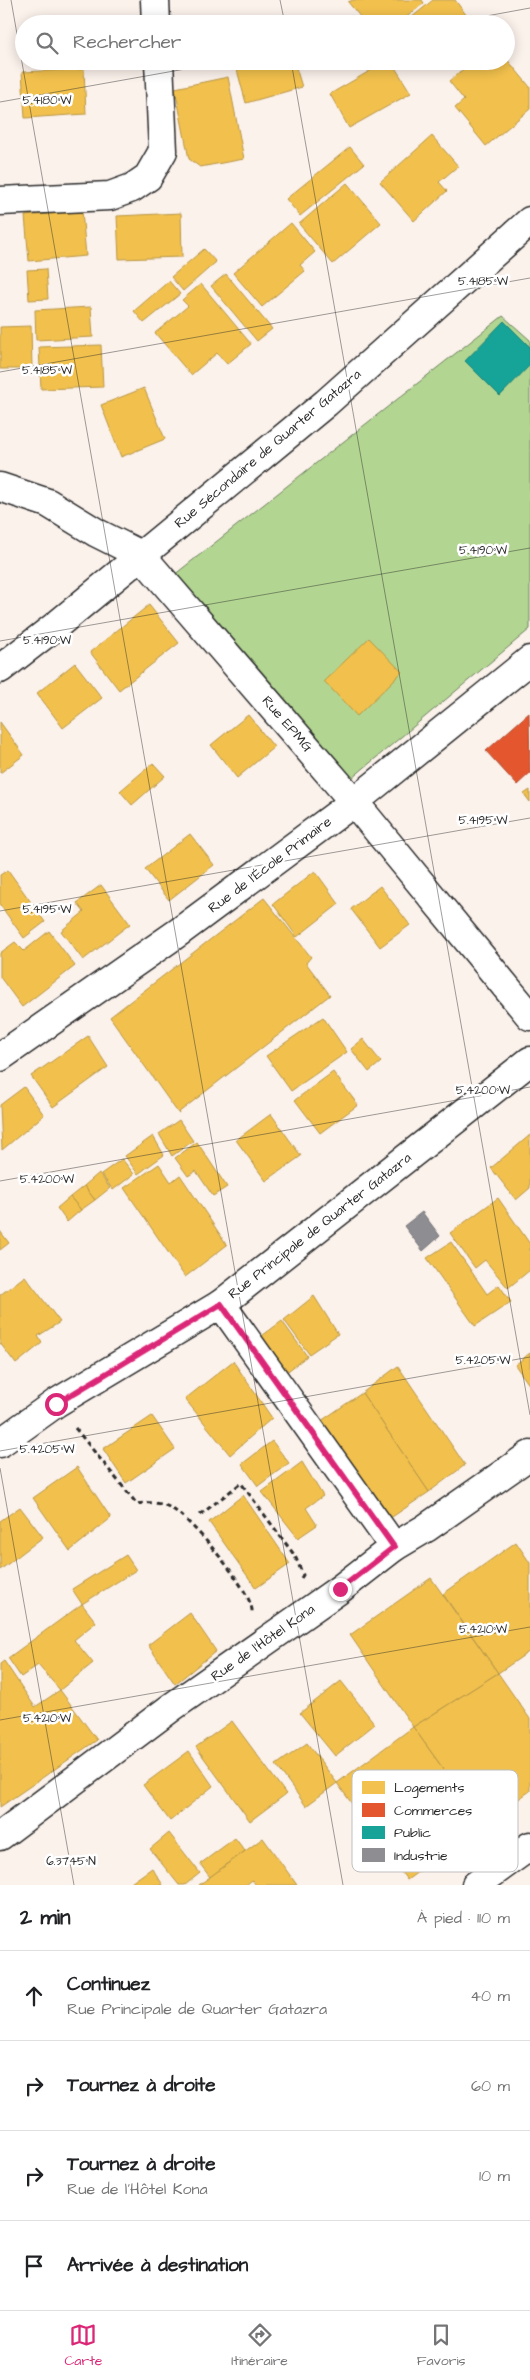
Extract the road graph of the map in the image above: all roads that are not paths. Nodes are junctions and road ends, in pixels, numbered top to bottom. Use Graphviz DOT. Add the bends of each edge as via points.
graph roads {
  1 [pos="155,0"];
  2 [pos="156,15"];
  3 [pos="159,70"];
  4 [pos="0,201"];
  5 [pos="530,221"];
  6 [pos="0,487"];
  7 [pos="141,555"];
  8 [pos="530,660"];
  9 [pos="0,669"];
  10 [pos="354,802"];
  11 [pos="530,1016"];
  12 [pos="0,1057"];
  13 [pos="530,1061"];
  14 [pos="221,1304"];
  15 [pos="0,1443"];
  16 [pos="530,1455"];
  17 [pos="394,1547"];
  18 [pos="0,1836"];
  19 [pos="530,1846"];
  20 [pos="518,1855"];
  21 [pos="494,1872"];
  22 [pos="476,1885"];
  1 -- 2 [label="street"];
  3 -- 4 [label="street" via="163,151 148,177 132,188 110,196"];
  5 -- 7 [label="street, Rue Sécondaire de Quarter Gatazra" via="326,403"];
  6 -- 7 [label="street, Rue EPMG" via="48,503"];
  7 -- 9 [label="street, Rue Sécondaire de Quarter Gatazra"];
  7 -- 10 [label="street, Rue EPMG"];
  8 -- 10 [label="street, Rue de l'École Primaire"];
  10 -- 11 [label="street, Rue EPMG"];
  10 -- 12 [label="street, Rue de l'École Primaire" via="178,932"];
  13 -- 14 [label="street, Rue Principale de Quarter Gatazra"];
  14 -- 15 [label="street, Rue Principale de Quarter Gatazra" via="56,1404"];
  14 -- 17 [label="street"];
  16 -- 17 [label="street, Rue de l'Hôtel Kona"];
  17 -- 18 [label="street, Rue de l'Hôtel Kona"];
  19 -- 20 [label="street"];
  21 -- 22 [label="street"];
}
